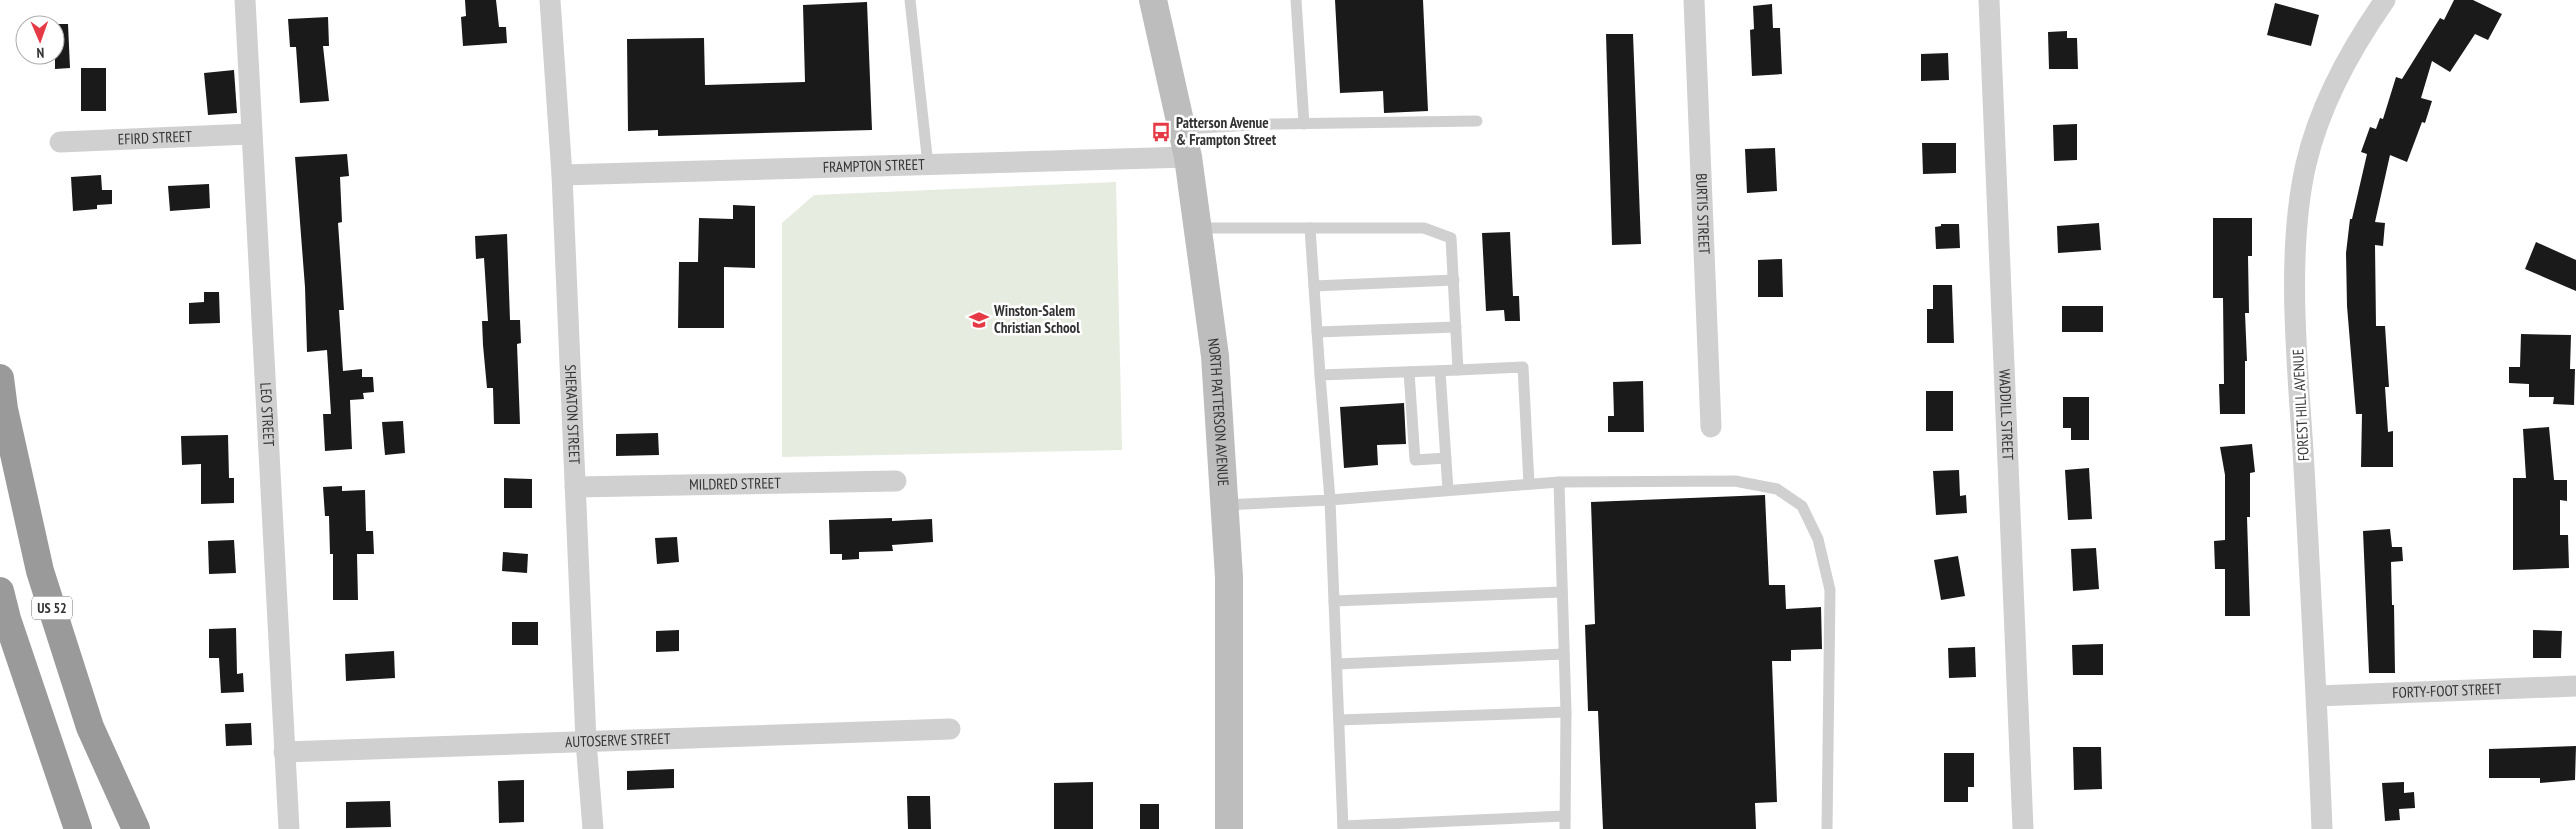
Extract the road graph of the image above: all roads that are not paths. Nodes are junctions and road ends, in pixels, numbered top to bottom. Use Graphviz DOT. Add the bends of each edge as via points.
graph roads {
  1 [pos="245,0"];
  2 [pos="550,0"];
  3 [pos="910,0"];
  4 [pos="1153,0"];
  5 [pos="1296,0"];
  6 [pos="1694,0"];
  7 [pos="1990,0"];
  8 [pos="2385,0"];
  9 [pos="1477,121"];
  10 [pos="1304,124"];
  11 [pos="1182,129"];
  12 [pos="250,134"];
  13 [pos="60,142"];
  14 [pos="1188,157"];
  15 [pos="928,165"];
  16 [pos="562,175"];
  17 [pos="1197,228"];
  18 [pos="1310,228"];
  19 [pos="1454,280"];
  20 [pos="1314,286"];
  21 [pos="1456,327"];
  22 [pos="1317,332"];
  23 [pos="1440,370"];
  24 [pos="1458,370"];
  25 [pos="1410,372"];
  26 [pos="1320,375"];
  27 [pos="0,378"];
  28 [pos="1711,427"];
  29 [pos="1446,458"];
  30 [pos="896,481"];
  31 [pos="1559,482"];
  32 [pos="1529,484"];
  33 [pos="575,487"];
  34 [pos="1448,490"];
  35 [pos="1330,500"];
  36 [pos="1224,505"];
  37 [pos="0,591"];
  38 [pos="1561,592"];
  39 [pos="1334,601"];
  40 [pos="1564,654"];
  41 [pos="1336,664"];
  42 [pos="2576,686"];
  43 [pos="2317,696"];
  44 [pos="1566,712"];
  45 [pos="1339,720"];
  46 [pos="950,729"];
  47 [pos="586,741"];
  48 [pos="284,752"];
  49 [pos="1565,816"];
  50 [pos="1447,825"];
  51 [pos="1343,827"];
  52 [pos="78,829"];
  53 [pos="136,829"];
  54 [pos="289,829"];
  55 [pos="593,829"];
  56 [pos="1229,829"];
  57 [pos="1565,829"];
  58 [pos="1828,829"];
  59 [pos="2023,829"];
  60 [pos="2322,829"];
  1 -- 12 [label="street, LEO STREET"];
  2 -- 16 [label="street, SHERATON STREET"];
  3 -- 15 [label="lane"];
  4 -- 11 [label="main road, NORTH PATTERSON AVENUE"];
  5 -- 10 [label="lane"];
  6 -- 28 [label="street, BURTIS STREET"];
  7 -- 59 [label="street, WADDILL STREET"];
  8 -- 43 [label="street, FOREST HILL AVENUE" via="2361,35 2326,106 2306,164 2298,207 2295,259 2298,373"];
  9 -- 10 [label="lane"];
  10 -- 11 [label="lane"];
  11 -- 14 [label="main road, NORTH PATTERSON AVENUE"];
  12 -- 13 [label="street, EFIRD STREET"];
  12 -- 48 [label="street, LEO STREET"];
  14 -- 15 [label="street, FRAMPTON STREET"];
  14 -- 17 [label="main road, NORTH PATTERSON AVENUE"];
  15 -- 16 [label="street, FRAMPTON STREET"];
  16 -- 33 [label="street, SHERATON STREET"];
  17 -- 18 [label="lane"];
  17 -- 36 [label="main road, NORTH PATTERSON AVENUE" via="1214,356"];
  18 -- 19 [label="lane" via="1424,228 1451,238"];
  18 -- 20 [label="lane"];
  19 -- 20 [label="lane"];
  19 -- 21 [label="lane"];
  20 -- 22 [label="lane"];
  21 -- 22 [label="lane"];
  21 -- 24 [label="lane"];
  22 -- 26 [label="lane"];
  23 -- 24 [label="lane"];
  23 -- 25 [label="lane"];
  23 -- 29 [label="lane"];
  24 -- 32 [label="lane" via="1523,367"];
  25 -- 26 [label="lane"];
  25 -- 29 [label="lane" via="1415,460"];
  26 -- 35 [label="lane"];
  27 -- 53 [label="highway, US 52" via="40,571 90,727"];
  29 -- 34 [label="lane"];
  30 -- 33 [label="street, MILDRED STREET"];
  31 -- 32 [label="lane"];
  31 -- 38 [label="lane"];
  31 -- 58 [label="lane" via="1735,481 1777,489 1802,506 1818,539 1830,590"];
  32 -- 34 [label="lane"];
  33 -- 47 [label="street, SHERATON STREET"];
  34 -- 35 [label="lane"];
  35 -- 36 [label="lane"];
  35 -- 39 [label="lane"];
  36 -- 56 [label="main road, NORTH PATTERSON AVENUE" via="1229,577"];
  37 -- 52 [label="highway"];
  38 -- 39 [label="lane"];
  38 -- 40 [label="lane"];
  39 -- 41 [label="lane"];
  40 -- 41 [label="lane"];
  40 -- 44 [label="lane"];
  41 -- 45 [label="lane"];
  42 -- 43 [label="street, FORTY-FOOT STREET"];
  43 -- 60 [label="street, FOREST HILL AVENUE"];
  44 -- 45 [label="lane"];
  44 -- 49 [label="lane"];
  45 -- 51 [label="lane"];
  46 -- 47 [label="street, AUTOSERVE STREET"];
  47 -- 48 [label="street, AUTOSERVE STREET"];
  47 -- 55 [label="street, SHERATON STREET"];
  48 -- 54 [label="street, LEO STREET"];
  49 -- 50 [label="lane"];
  49 -- 57 [label="lane"];
  50 -- 51 [label="lane"];
}
